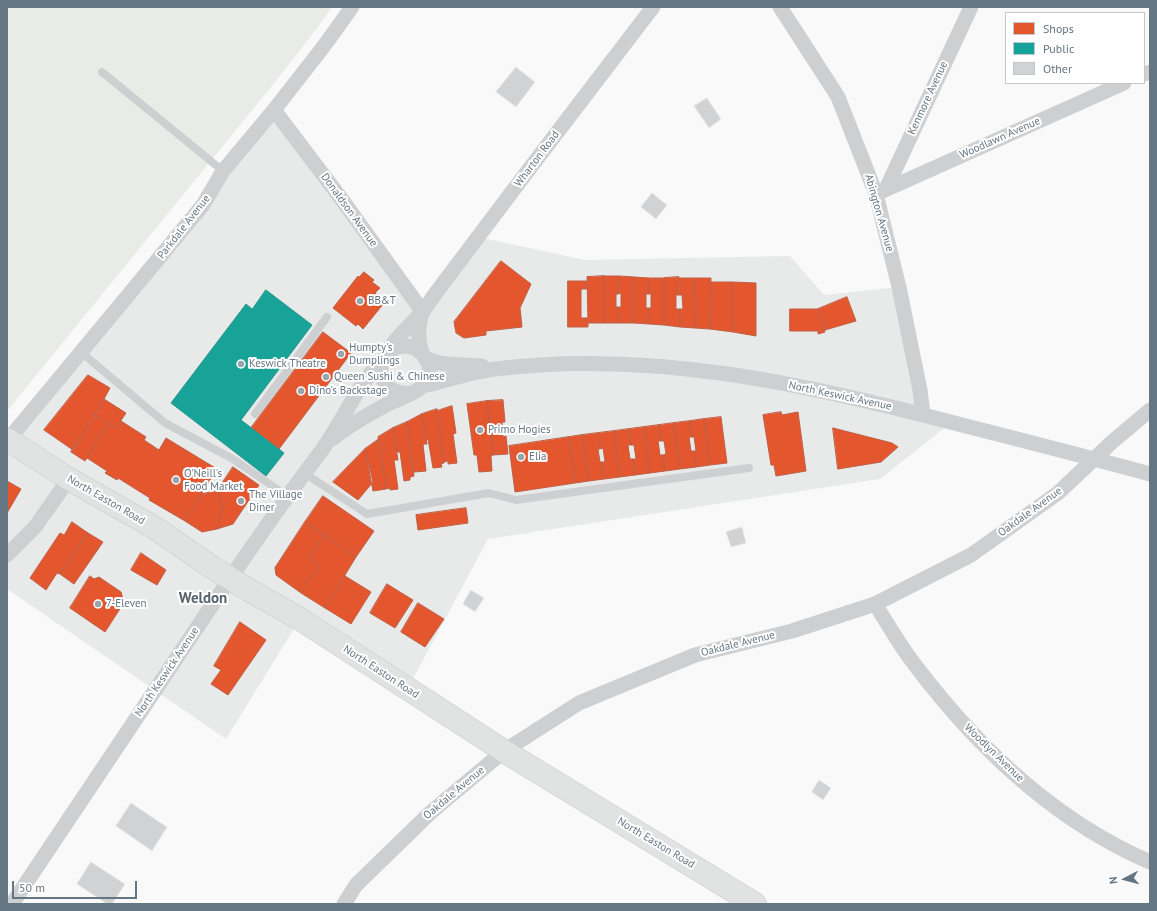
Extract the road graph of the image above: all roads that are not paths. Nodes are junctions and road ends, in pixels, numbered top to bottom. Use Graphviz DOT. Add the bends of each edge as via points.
graph roads {
  1 [pos="352,7"];
  2 [pos="653,7"];
  3 [pos="780,7"];
  4 [pos="971,7"];
  5 [pos="102,72"];
  6 [pos="1122,84"];
  7 [pos="274,110"];
  8 [pos="223,171"];
  9 [pos="881,191"];
  10 [pos="423,312"];
  11 [pos="327,317"];
  12 [pos="81,352"];
  13 [pos="424,355"];
  14 [pos="384,358"];
  15 [pos="523,366"];
  16 [pos="416,390"];
  17 [pos="1150,410"];
  18 [pos="255,414"];
  19 [pos="923,414"];
  20 [pos="8,440"];
  21 [pos="327,444"];
  22 [pos="1093,459"];
  23 [pos="749,468"];
  24 [pos="304,473"];
  25 [pos="1150,474"];
  26 [pos="69,479"];
  27 [pos="287,496"];
  28 [pos="7,555"];
  29 [pos="230,578"];
  30 [pos="875,604"];
  31 [pos="504,751"];
  32 [pos="1150,862"];
  33 [pos="12,904"];
  34 [pos="344,904"];
  35 [pos="755,904"];
  1 -- 7 [label="street, Parkdale Avenue"];
  2 -- 10 [label="street, Wharton Road"];
  3 -- 9 [label="street, Abington Avenue" via="838,97"];
  4 -- 9 [label="street, Kenmore Avenue"];
  5 -- 8 [label="lane"];
  6 -- 9 [label="street, Woodlawn Avenue"];
  7 -- 8 [label="street, Parkdale Avenue"];
  7 -- 10 [label="street, Donaldson Avenue"];
  8 -- 12 [label="street, Parkdale Avenue" via="203,206"];
  9 -- 19 [label="street, Abington Avenue"];
  10 -- 13 [label="street, Wharton Road" via="418,333"];
  10 -- 14 [label="street, Wharton Road" via="399,337"];
  11 -- 18 [label="lane"];
  12 -- 20 [label="street, Parkdale Avenue"];
  12 -- 27 [label="lane" via="165,423 232,459"];
  13 -- 14 [label="street, North Keswick Avenue" via="415,348 404,346 395,348"];
  13 -- 15 [label="street, North Keswick Avenue" via="439,363 458,366"];
  13 -- 16 [label="street, Wharton Road" via="429,372 427,379"];
  14 -- 16 [label="street" via="381,374 385,384 392,391 399,393"];
  14 -- 21 [label="street, North Keswick Avenue" via="367,378"];
  15 -- 16 [label="street, North Keswick Avenue" via="493,369"];
  15 -- 19 [label="street, North Keswick Avenue" via="622,364 738,375"];
  16 -- 21 [label="street, North Keswick Avenue" via="360,418"];
  17 -- 22 [label="street, Oakdale Avenue"];
  19 -- 22 [label="street, North Keswick Avenue"];
  20 -- 26 [label="main road, North Easton Road"];
  21 -- 24 [label="street, North Keswick Avenue"];
  22 -- 25 [label="street, North Keswick Avenue"];
  22 -- 30 [label="street, Oakdale Avenue" via="1058,493 971,555"];
  23 -- 24 [label="lane" via="516,500 489,493 367,514"];
  24 -- 27 [label="street, North Keswick Avenue"];
  26 -- 28 [label="street" via="35,527"];
  26 -- 29 [label="main road, North Easton Road" via="155,528"];
  27 -- 29 [label="street, North Keswick Avenue"];
  29 -- 31 [label="main road, North Easton Road" via="300,619"];
  29 -- 33 [label="street, North Keswick Avenue"];
  30 -- 31 [label="street, Oakdale Avenue" via="792,631 695,655 580,703"];
  30 -- 32 [label="street, Woodlyn Avenue" via="914,664 952,711 1011,771 1060,812 1123,851"];
  31 -- 34 [label="street, Oakdale Avenue" via="430,813 356,886"];
  31 -- 35 [label="main road, North Easton Road"];
}
